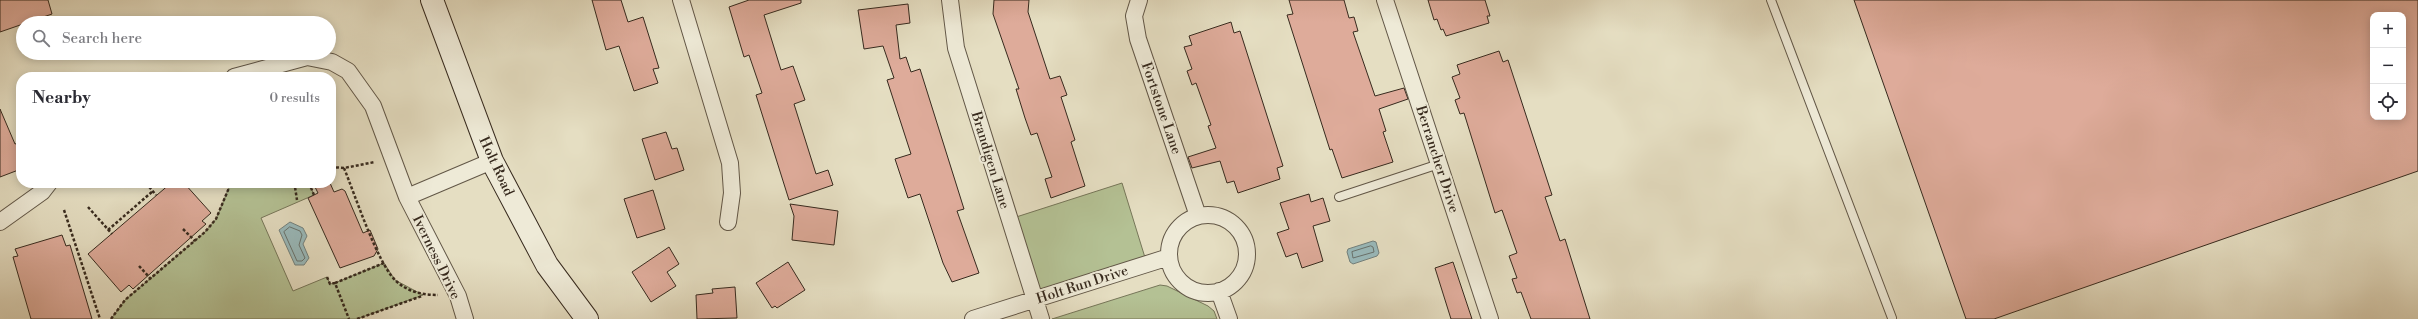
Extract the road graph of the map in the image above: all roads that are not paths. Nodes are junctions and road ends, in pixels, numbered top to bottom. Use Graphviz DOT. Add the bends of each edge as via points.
graph roads {
  1 [pos="432,0"];
  2 [pos="681,0"];
  3 [pos="950,0"];
  4 [pos="1139,0"];
  5 [pos="1386,0"];
  6 [pos="1771,0"];
  7 [pos="296,60"];
  8 [pos="322,60"];
  9 [pos="252,72"];
  10 [pos="492,161"];
  11 [pos="1439,164"];
  12 [pos="45,188"];
  13 [pos="1339,196"];
  14 [pos="407,197"];
  15 [pos="1198,216"];
  16 [pos="0,222"];
  17 [pos="728,222"];
  18 [pos="1169,257"];
  19 [pos="1219,291"];
  20 [pos="1035,300"];
  21 [pos="1892,318"];
  22 [pos="465,319"];
  23 [pos="587,319"];
  24 [pos="973,319"];
  25 [pos="1041,319"];
  26 [pos="1229,319"];
  27 [pos="1490,319"];
  1 -- 10 [label="main road, Holt Road"];
  2 -- 17 [label="street" via="730,163 732,193"];
  3 -- 20 [label="street, Brandigen Lane" via="956,48"];
  4 -- 15 [label="street, Fortstone Lane" via="1134,16 1138,39"];
  5 -- 11 [label="street, Berrancher Drive"];
  6 -- 21 [label="lane"];
  7 -- 9 [label="street, Iverness Drive"];
  8 -- 14 [label="street, Iverness Drive" via="332,62 348,71 362,88 376,113"];
  10 -- 14 [label="street"];
  10 -- 23 [label="main road, Holt Road" via="547,265"];
  11 -- 13 [label="lane"];
  11 -- 27 [label="street, Berrancher Drive"];
  12 -- 16 [label="street" via="9,218"];
  14 -- 22 [label="street, Iverness Drive" via="458,296"];
  15 -- 18 [label="street" via="1186,221 1176,231 1170,243"];
  15 -- 19 [label="street" via="1213,215 1228,220 1239,230 1246,243 1247,258 1242,272 1233,284"];
  18 -- 19 [label="street" via="1174,274 1186,286 1202,292"];
  18 -- 20 [label="street, Holt Run Drive"];
  19 -- 26 [label="street"];
  20 -- 24 [label="street, Holt Run Drive"];
  20 -- 25 [label="street, Brandigen Lane"];
}
